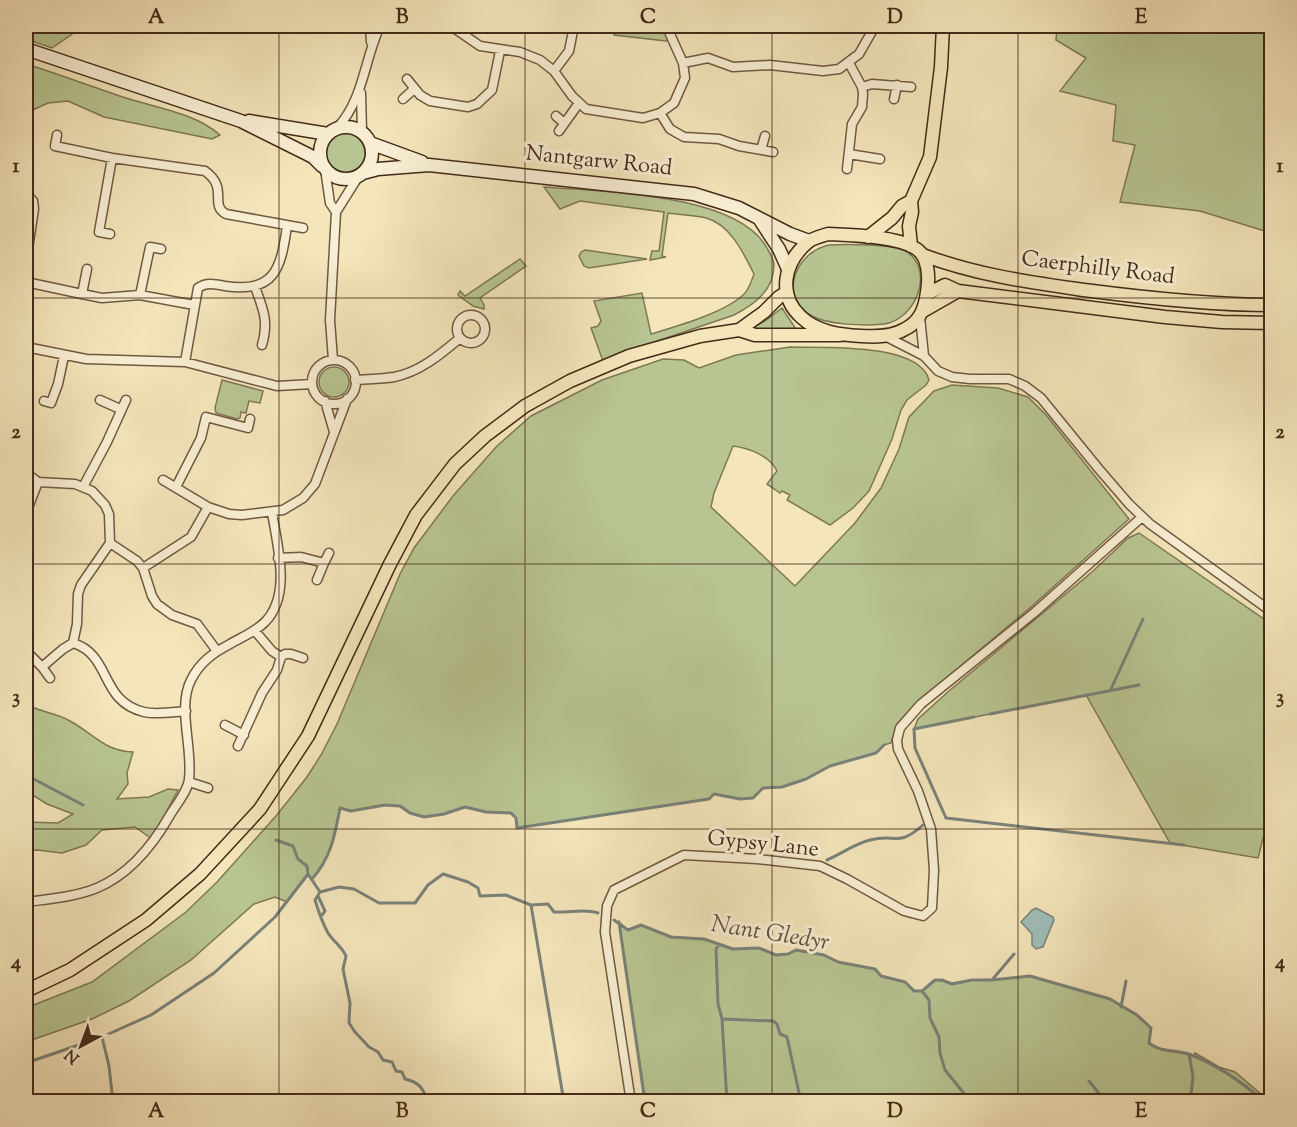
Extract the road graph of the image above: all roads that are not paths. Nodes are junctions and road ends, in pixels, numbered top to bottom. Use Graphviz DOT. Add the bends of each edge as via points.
graph roads {
  1 [pos="370,26"];
  2 [pos="380,26"];
  3 [pos="451,26"];
  4 [pos="574,26"];
  5 [pos="670,26"];
  6 [pos="875,26"];
  7 [pos="943,26"];
  8 [pos="371,45"];
  9 [pos="26,50"];
  10 [pos="500,51"];
  11 [pos="683,63"];
  12 [pos="849,63"];
  13 [pos="554,71"];
  14 [pos="407,79"];
  15 [pos="897,85"];
  16 [pos="862,87"];
  17 [pos="911,87"];
  18 [pos="360,89"];
  19 [pos="414,89"];
  20 [pos="404,99"];
  21 [pos="894,99"];
  22 [pos="579,103"];
  23 [pos="660,113"];
  24 [pos="556,116"];
  25 [pos="242,121"];
  26 [pos="332,131"];
  27 [pos="363,132"];
  28 [pos="57,135"];
  29 [pos="765,136"];
  30 [pos="370,143"];
  31 [pos="761,150"];
  32 [pos="773,152"];
  33 [pos="849,154"];
  34 [pos="112,158"];
  35 [pos="880,159"];
  36 [pos="429,165"];
  37 [pos="324,167"];
  38 [pos="848,170"];
  39 [pos="360,175"];
  40 [pos="26,193"];
  41 [pos="912,201"];
  42 [pos="336,212"];
  43 [pos="759,219"];
  44 [pos="287,226"];
  45 [pos="303,228"];
  46 [pos="110,234"];
  47 [pos="868,237"];
  48 [pos="809,241"];
  49 [pos="911,246"];
  50 [pos="161,249"];
  51 [pos="923,255"];
  52 [pos="26,262"];
  53 [pos="87,269"];
  54 [pos="788,269"];
  55 [pos="26,282"];
  56 [pos="255,287"];
  57 [pos="958,291"];
  58 [pos="787,292"];
  59 [pos="82,294"];
  60 [pos="927,294"];
  61 [pos="140,295"];
  62 [pos="194,305"];
  63 [pos="1272,305"];
  64 [pos="921,314"];
  65 [pos="1272,322"];
  66 [pos="739,330"];
  67 [pos="840,335"];
  68 [pos="885,336"];
  69 [pos="460,338"];
  70 [pos="262,345"];
  71 [pos="26,347"];
  72 [pos="64,356"];
  73 [pos="924,356"];
  74 [pos="333,360"];
  75 [pos="185,363"];
  76 [pos="356,380"];
  77 [pos="312,384"];
  78 [pos="347,399"];
  79 [pos="100,400"];
  80 [pos="126,400"];
  81 [pos="44,401"];
  82 [pos="325,401"];
  83 [pos="120,410"];
  84 [pos="250,419"];
  85 [pos="334,432"];
  86 [pos="26,473"];
  87 [pos="163,480"];
  88 [pos="38,482"];
  89 [pos="83,487"];
  90 [pos="176,487"];
  91 [pos="208,507"];
  92 [pos="272,512"];
  93 [pos="26,513"];
  94 [pos="1142,517"];
  95 [pos="110,543"];
  96 [pos="329,553"];
  97 [pos="278,558"];
  98 [pos="324,563"];
  99 [pos="142,568"];
  100 [pos="317,580"];
  101 [pos="1272,612"];
  102 [pos="255,631"];
  103 [pos="73,643"];
  104 [pos="217,651"];
  105 [pos="27,652"];
  106 [pos="281,657"];
  107 [pos="303,658"];
  108 [pos="42,667"];
  109 [pos="50,678"];
  110 [pos="186,711"];
  111 [pos="225,725"];
  112 [pos="244,735"];
  113 [pos="238,746"];
  114 [pos="189,782"];
  115 [pos="208,788"];
  116 [pos="26,902"];
  117 [pos="26,991"];
  118 [pos="631,1101"];
  1 -- 8 [label="street"];
  2 -- 8 [label="street"];
  3 -- 10 [label="street" via="480,46"];
  4 -- 13 [label="street" via="569,51"];
  5 -- 11 [label="street"];
  6 -- 12 [label="street" via="859,54"];
  7 -- 41 [label="main road" via="930,157"];
  8 -- 18 [label="street"];
  9 -- 25 [label="main road"];
  10 -- 13 [label="street" via="520,52"];
  10 -- 19 [label="street" via="492,90 477,104 468,107 430,100"];
  11 -- 12 [label="street" via="708,58 734,67 771,65 823,71"];
  11 -- 23 [label="street" via="685,78 681,90 674,103"];
  12 -- 16 [label="street"];
  13 -- 22 [label="street"];
  14 -- 19 [label="street"];
  15 -- 16 [label="street"];
  15 -- 17 [label="street"];
  15 -- 21 [label="street"];
  16 -- 33 [label="street" via="862,107 852,124"];
  18 -- 26 [label="street" via="346,118"];
  18 -- 27 [label="street"];
  19 -- 20 [label="street"];
  22 -- 23 [label="street" via="598,112 643,118"];
  22 -- 24 [label="street" via="561,127"];
  23 -- 31 [label="street" via="670,129 684,136 719,139"];
  25 -- 26 [label="main road"];
  25 -- 37 [label="main road" via="313,157"];
  26 -- 27 [label="main road" via="346,127"];
  26 -- 37 [label="main road" via="320,148"];
  27 -- 30 [label="main road"];
  28 -- 34 [label="street" via="55,146"];
  29 -- 31 [label="street"];
  30 -- 36 [label="main road, Nantgarw Road"];
  30 -- 39 [label="main road" via="370,163"];
  31 -- 32 [label="street"];
  33 -- 35 [label="street"];
  33 -- 38 [label="street"];
  34 -- 44 [label="street" via="206,171 217,183 221,211"];
  34 -- 46 [label="street" via="99,232"];
  36 -- 39 [label="main road, Nantgarw Road" via="378,169"];
  36 -- 43 [label="main road, Nantgarw Road" via="694,194 729,204"];
  37 -- 39 [label="main road" via="335,178 344,180"];
  37 -- 42 [label="street" via="330,202"];
  39 -- 42 [label="street"];
  40 -- 52 [label="street" via="34,209"];
  41 -- 47 [label="main road"];
  41 -- 49 [label="main road"];
  42 -- 74 [label="street" via="330,320"];
  43 -- 48 [label="main road, Nantgarw Road"];
  43 -- 54 [label="main road, Nantgarw Road"];
  44 -- 45 [label="street"];
  44 -- 56 [label="street" via="279,265"];
  47 -- 48 [label="main road" via="828,234"];
  47 -- 49 [label="main road"];
  48 -- 54 [label="main road"];
  49 -- 51 [label="main road"];
  50 -- 61 [label="street" via="150,247"];
  51 -- 60 [label="main road" via="929,277"];
  51 -- 63 [label="main road, Caerphilly Road" via="1016,281 1140,298"];
  53 -- 59 [label="street"];
  54 -- 58 [label="main road"];
  55 -- 59 [label="street"];
  56 -- 62 [label="street" via="200,286"];
  56 -- 70 [label="street" via="265,315"];
  57 -- 60 [label="main road, Caerphilly Road" via="945,285"];
  57 -- 64 [label="main road"];
  57 -- 65 [label="main road, Caerphilly Road" via="1165,317"];
  58 -- 66 [label="main road"];
  58 -- 67 [label="main road" via="801,317"];
  59 -- 61 [label="street" via="102,298"];
  60 -- 64 [label="main road"];
  61 -- 62 [label="street"];
  62 -- 75 [label="street"];
  64 -- 68 [label="main road" via="908,328"];
  64 -- 73 [label="street"];
  66 -- 67 [label="main road" via="755,335"];
  66 -- 117 [label="main road" via="700,336 619,360 525,406 485,436 455,464 416,515 308,736 261,809 200,874 146,920 70,970"];
  67 -- 68 [label="main road"];
  68 -- 73 [label="street"];
  69 -- 76 [label="street" via="409,373"];
  71 -- 72 [label="street"];
  72 -- 75 [label="street"];
  72 -- 81 [label="street" via="51,403"];
  73 -- 94 [label="street" via="938,371 952,377 1009,379 1032,391"];
  74 -- 76 [label="street" via="351,367"];
  74 -- 77 [label="street" via="320,365"];
  75 -- 77 [label="street" via="277,386"];
  76 -- 78 [label="street"];
  77 -- 82 [label="street"];
  78 -- 82 [label="street" via="338,403"];
  78 -- 85 [label="street"];
  79 -- 83 [label="street"];
  80 -- 83 [label="street"];
  82 -- 85 [label="street"];
  83 -- 89 [label="street"];
  84 -- 90 [label="street" via="248,428 208,412 201,438"];
  85 -- 92 [label="street" via="310,491 292,506"];
  86 -- 88 [label="street"];
  87 -- 90 [label="street"];
  88 -- 89 [label="street"];
  88 -- 93 [label="street"];
  89 -- 95 [label="street" via="105,505 111,523"];
  90 -- 91 [label="street"];
  91 -- 92 [label="street" via="229,514"];
  91 -- 99 [label="street" via="191,537"];
  92 -- 97 [label="street"];
  94 -- 101 [label="street"];
  94 -- 118 [label="street, Gypsy Lane" via="1035,612 921,705 900,728 898,748 931,829 932,908 923,916 904,911 820,866 757,859 684,855 614,890 607,906 605,932"];
  95 -- 99 [label="street" via="132,556"];
  95 -- 103 [label="street" via="81,585"];
  96 -- 98 [label="street"];
  97 -- 98 [label="street" via="301,557"];
  97 -- 102 [label="street" via="279,598 272,614"];
  98 -- 100 [label="street"];
  99 -- 104 [label="street" via="157,604 172,615 197,624"];
  102 -- 104 [label="street"];
  102 -- 106 [label="street"];
  103 -- 108 [label="street"];
  103 -- 110 [label="street" via="95,658 114,693 128,705 145,712"];
  104 -- 110 [label="street" via="198,666 186,695"];
  105 -- 108 [label="street"];
  106 -- 107 [label="street" via="291,654"];
  106 -- 112 [label="street"];
  108 -- 109 [label="street"];
  110 -- 114 [label="street"];
  111 -- 112 [label="street"];
  112 -- 113 [label="street"];
  114 -- 115 [label="street"];
  114 -- 116 [label="street" via="153,843 129,867 97,888"];
}
